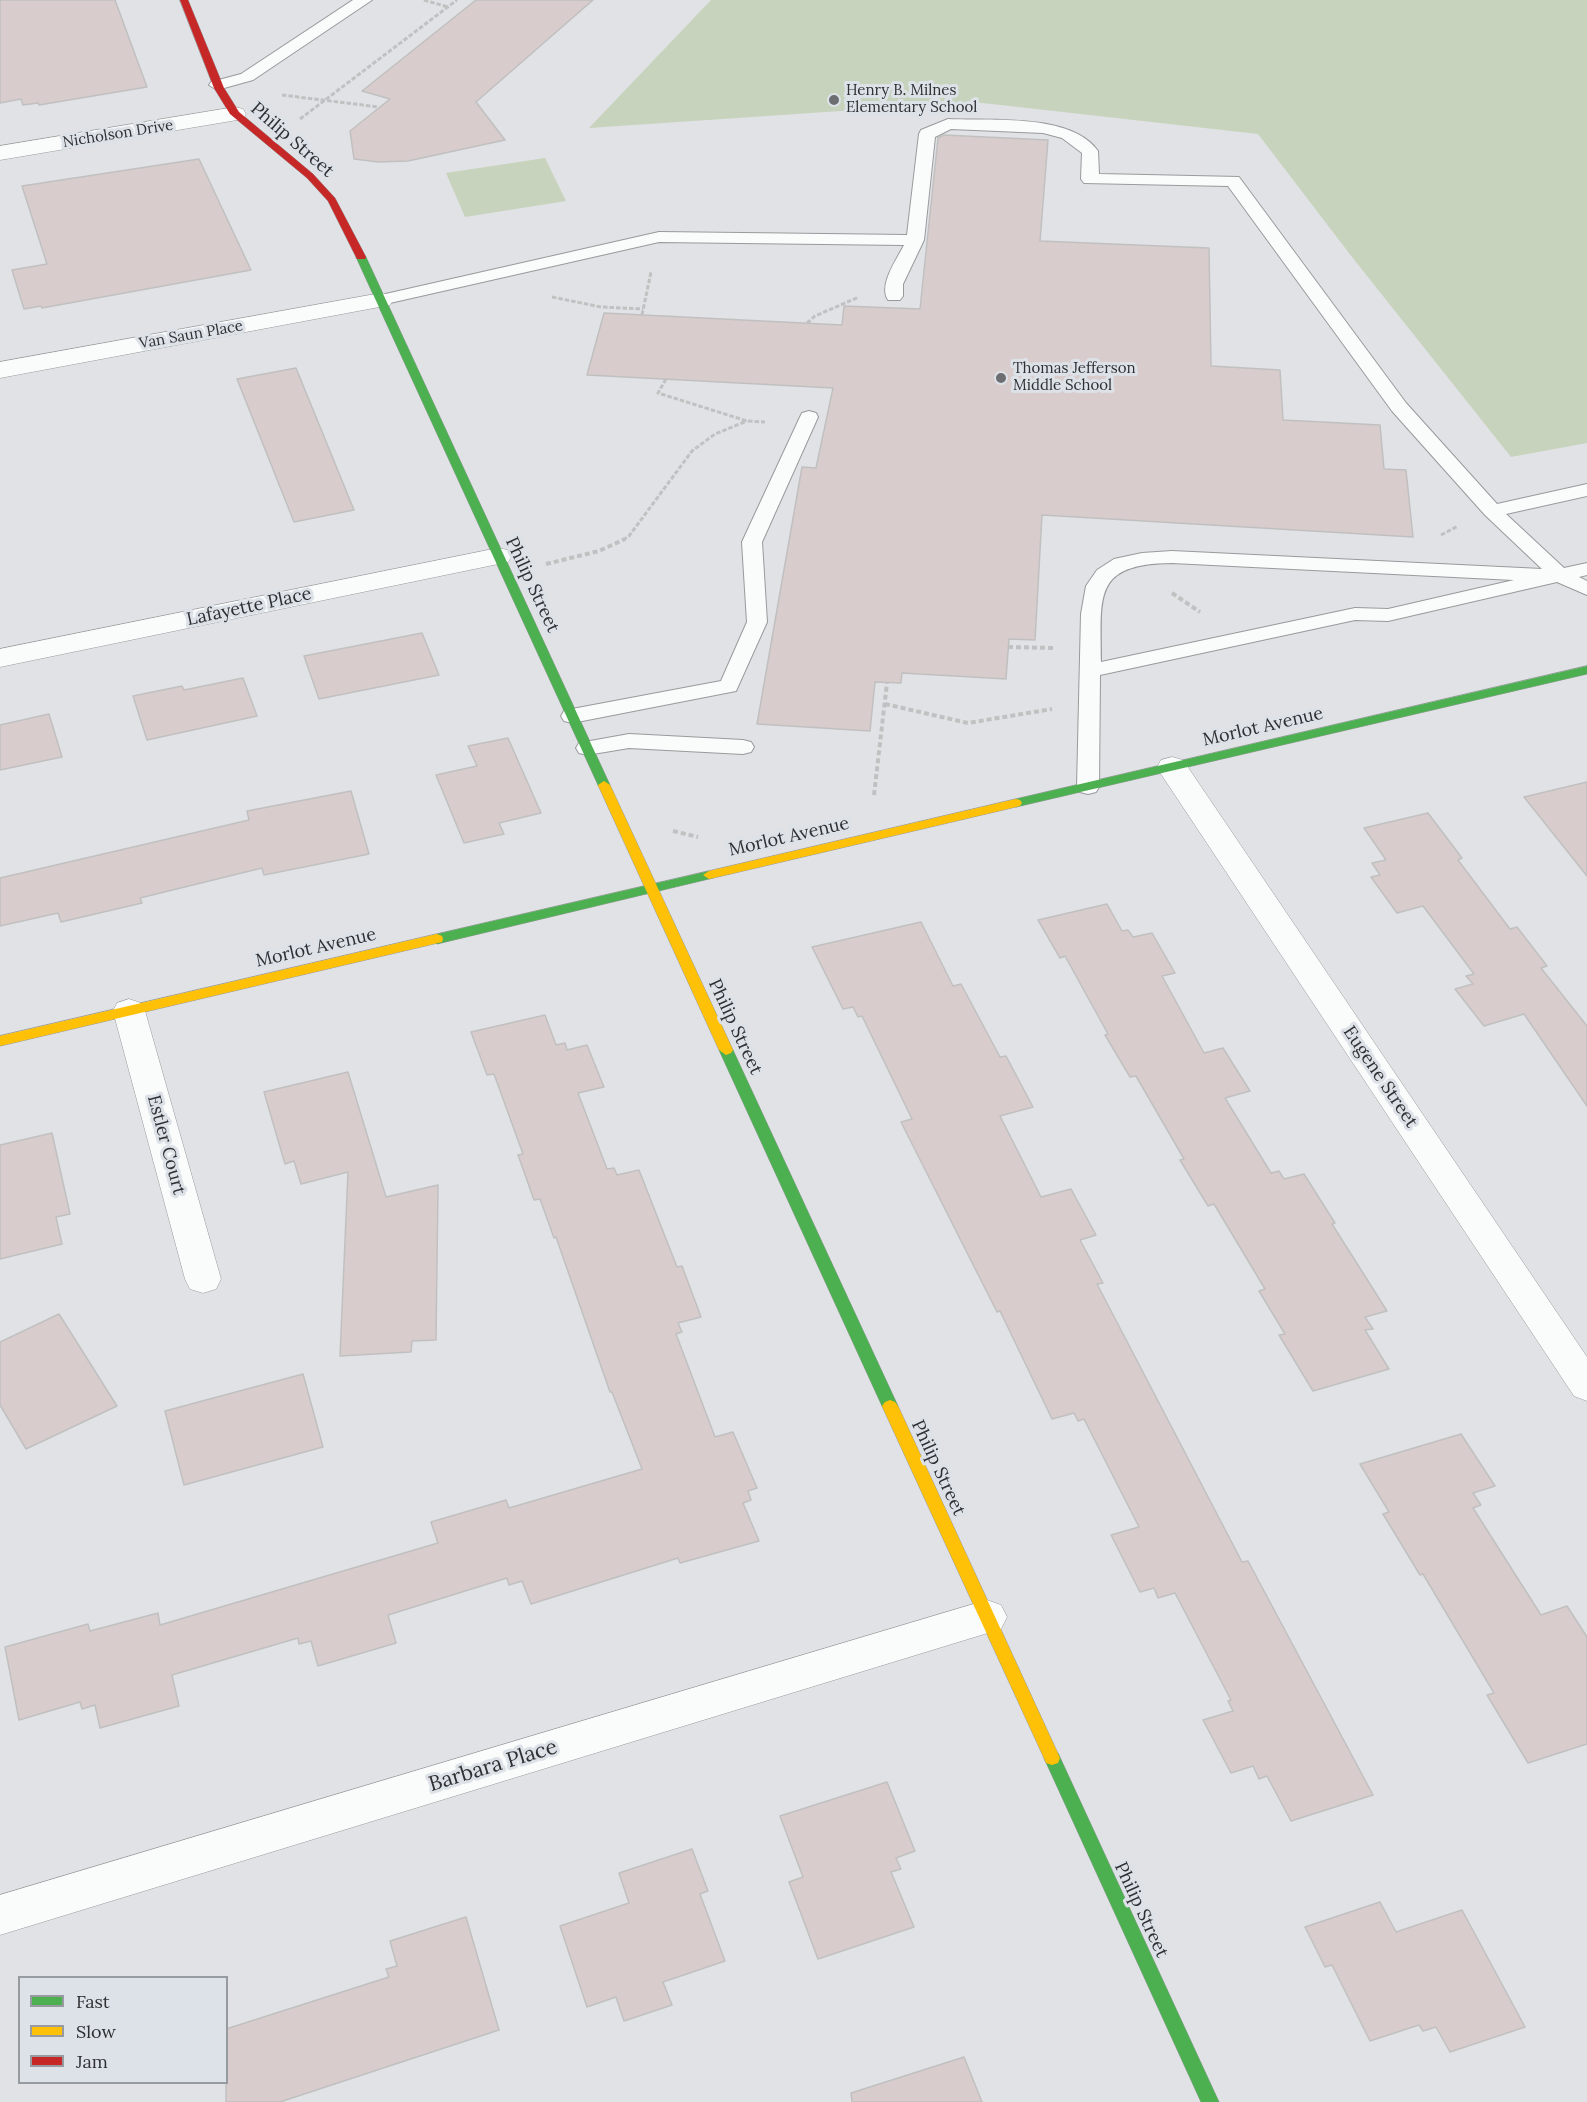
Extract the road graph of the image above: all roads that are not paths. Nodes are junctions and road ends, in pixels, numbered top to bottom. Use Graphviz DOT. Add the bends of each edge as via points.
graph roads {
  1 [pos="184,0"];
  2 [pos="364,0"];
  3 [pos="217,85"];
  4 [pos="235,114"];
  5 [pos="0,153"];
  6 [pos="915,240"];
  7 [pos="894,290"];
  8 [pos="381,300"];
  9 [pos="0,369"];
  10 [pos="807,421"];
  11 [pos="1587,490"];
  12 [pos="1491,511"];
  13 [pos="498,556"];
  14 [pos="1587,569"];
  15 [pos="1560,576"];
  16 [pos="1587,589"];
  17 [pos="0,658"];
  18 [pos="1587,670"];
  19 [pos="1089,671"];
  20 [pos="572,716"];
  21 [pos="743,747"];
  22 [pos="587,748"];
  23 [pos="1172,767"];
  24 [pos="1088,787"];
  25 [pos="652,888"];
  26 [pos="129,1011"];
  27 [pos="0,1041"];
  28 [pos="202,1279"];
  29 [pos="1587,1386"];
  30 [pos="987,1617"];
  31 [pos="0,1915"];
  32 [pos="1210,2102"];
  1 -- 3 [label="street, Philip Street"];
  2 -- 3 [label="lane" via="247,77"];
  3 -- 4 [label="street, Philip Street"];
  4 -- 5 [label="street, Nicholson Drive"];
  4 -- 8 [label="street, Philip Street" via="310,176 332,200"];
  6 -- 7 [label="lane"];
  6 -- 8 [label="lane" via="659,237"];
  6 -- 12 [label="lane" via="927,134 948,124 1042,128 1068,134 1090,151 1090,179 1233,181 1399,407"];
  8 -- 9 [label="street, Van Saun Place"];
  8 -- 13 [label="street, Philip Street"];
  10 -- 20 [label="lane" via="752,542 758,622 729,686"];
  11 -- 12 [label="lane"];
  12 -- 15 [label="lane"];
  13 -- 17 [label="street, Lafayette Place"];
  13 -- 20 [label="street, Philip Street"];
  14 -- 15 [label="lane"];
  15 -- 16 [label="lane"];
  15 -- 19 [label="lane" via="1388,615 1355,614"];
  15 -- 19 [label="lane" via="1172,557 1136,560 1122,564 1098,582 1091,614"];
  18 -- 23 [label="street, Morlot Avenue"];
  19 -- 24 [label="lane"];
  20 -- 22 [label="street, Philip Street"];
  21 -- 22 [label="lane" via="629,741"];
  22 -- 25 [label="street, Philip Street"];
  23 -- 24 [label="street, Morlot Avenue"];
  23 -- 29 [label="street, Eugene Street"];
  24 -- 25 [label="street, Morlot Avenue"];
  25 -- 26 [label="street, Morlot Avenue"];
  25 -- 30 [label="street, Philip Street"];
  26 -- 27 [label="street, Morlot Avenue"];
  26 -- 28 [label="street, Estler Court"];
  30 -- 31 [label="street, Barbara Place"];
  30 -- 32 [label="street, Philip Street"];
}
